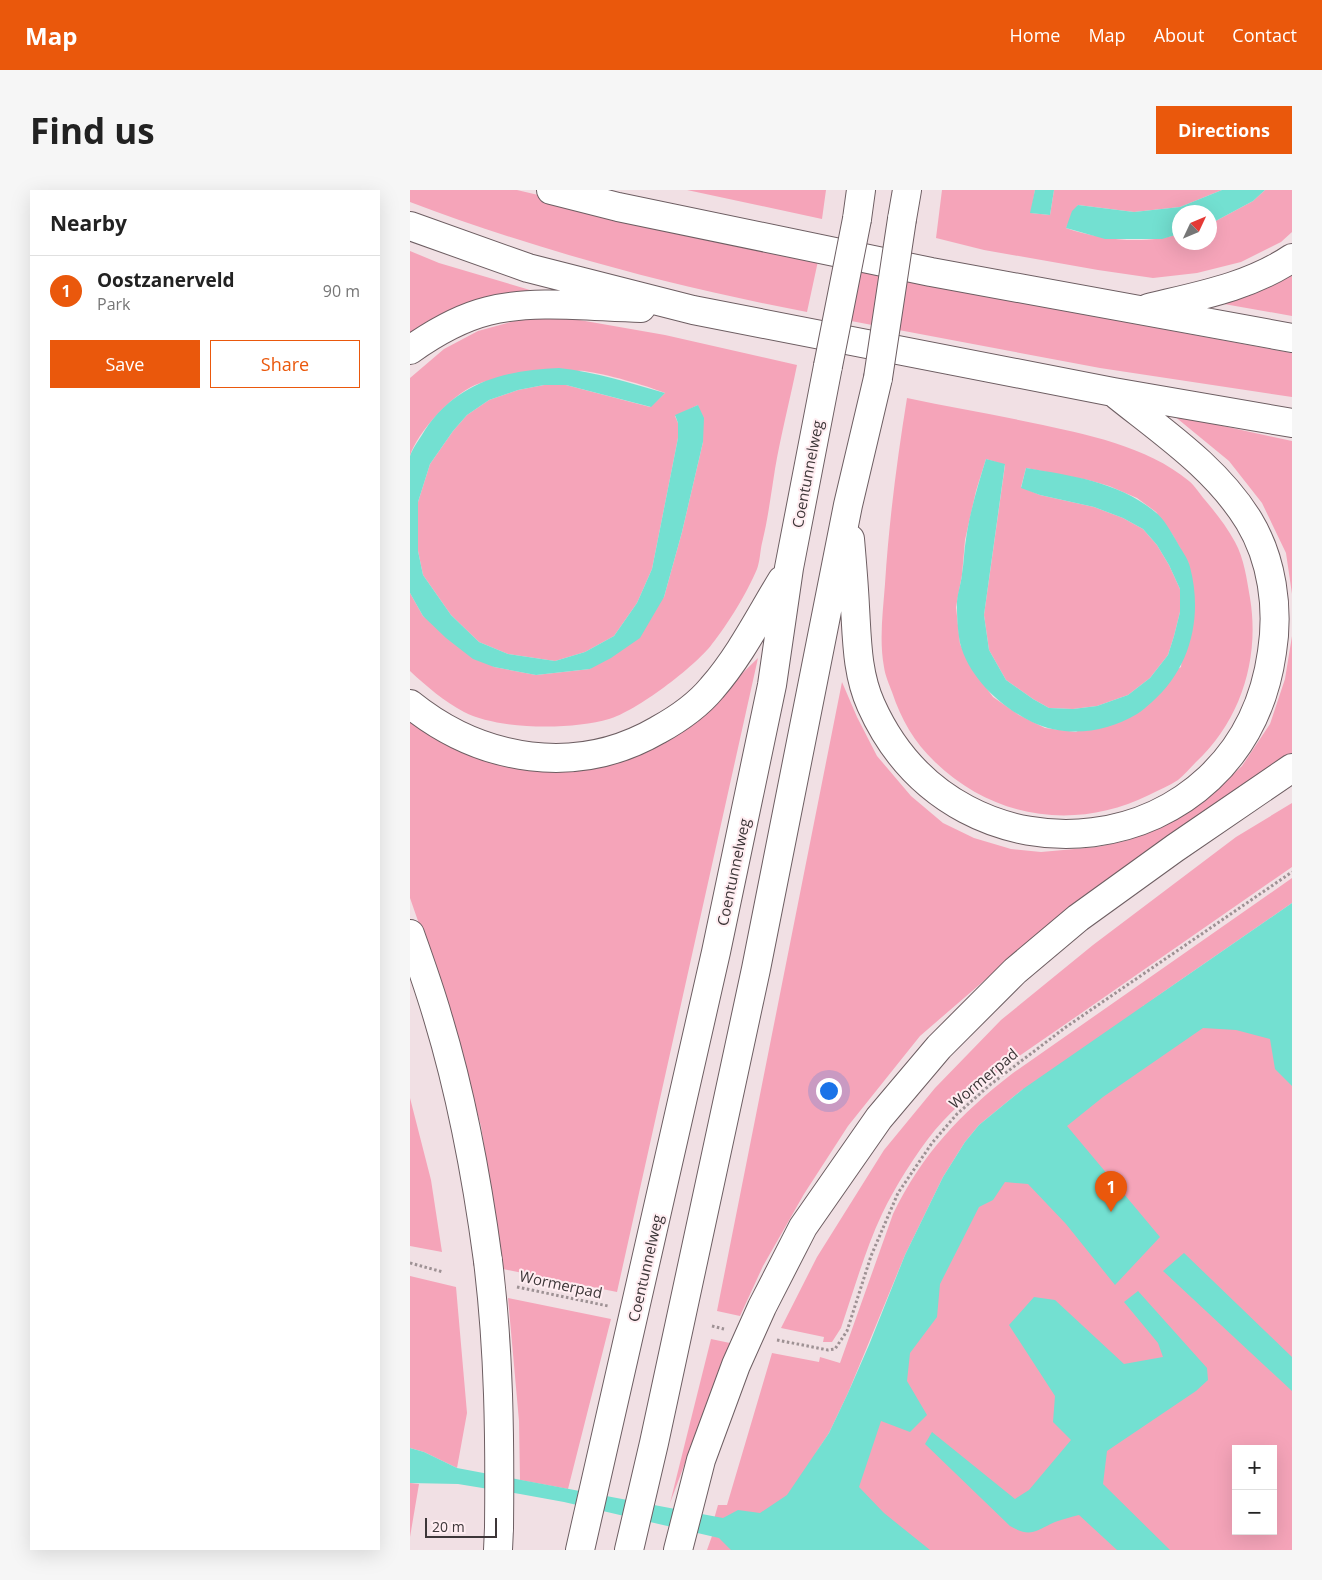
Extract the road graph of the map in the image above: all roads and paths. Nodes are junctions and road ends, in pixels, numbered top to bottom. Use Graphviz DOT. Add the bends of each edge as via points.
graph roads {
  1 [pos="551,190"];
  2 [pos="861,190"];
  3 [pos="907,190"];
  4 [pos="410,226"];
  5 [pos="1292,258"];
  6 [pos="693,310"];
  7 [pos="1140,310"];
  8 [pos="1292,338"];
  9 [pos="410,350"];
  10 [pos="1113,392"];
  11 [pos="1292,424"];
  12 [pos="848,505"];
  13 [pos="789,568"];
  14 [pos="410,704"];
  15 [pos="1292,768"];
  16 [pos="1292,872"];
  17 [pos="410,934"];
  18 [pos="410,1262"];
  19 [pos="443,1272"];
  20 [pos="509,1285"];
  21 [pos="608,1306"];
  22 [pos="712,1326"];
  23 [pos="729,1330"];
  24 [pos="777,1340"];
  25 [pos="498,1539"];
  26 [pos="580,1550"];
  27 [pos="629,1550"];
  28 [pos="678,1550"];
  1 -- 7 [label="highway" via="806,247"];
  2 -- 13 [label="highway, Coentunnelweg, bridge"];
  3 -- 12 [label="highway, bridge" via="878,378"];
  4 -- 6 [label="highway" via="528,268"];
  5 -- 7 [label="highway" via="1239,285"];
  6 -- 9 [label="highway" via="547,305 509,307 473,315 452,324"];
  6 -- 10 [label="highway"];
  7 -- 8 [label="highway"];
  10 -- 11 [label="highway"];
  10 -- 12 [label="highway" via="1196,458 1234,498 1260,543 1273,590 1272,657 1254,716 1216,772 1200,787 1161,812 1118,828 1096,832 1051,834 1028,831 1004,826 962,807 917,772 898,752 884,730 870,702 860,669"];
  12 -- 27 [label="highway" via="758,960"];
  13 -- 14 [label="highway" via="712,689 673,722 633,744 589,756 539,758 488,747 465,738"];
  13 -- 26 [label="highway, Coentunnelweg" via="772,685 734,866"];
  15 -- 28 [label="highway" via="1078,918 1015,970 939,1047 879,1118 803,1227 762,1307 736,1365 701,1460"];
  16 -- 24 [label="path, Wormerpad" via="1066,1027 957,1114 932,1143 898,1193 871,1256 847,1331 835,1349"];
  17 -- 25 [label="highway, bridge" via="449,1056 468,1141 488,1261 500,1438"];
  18 -- 19 [label="path"];
  20 -- 21 [label="path, Wormerpad"];
  22 -- 23 [label="path"];
}
